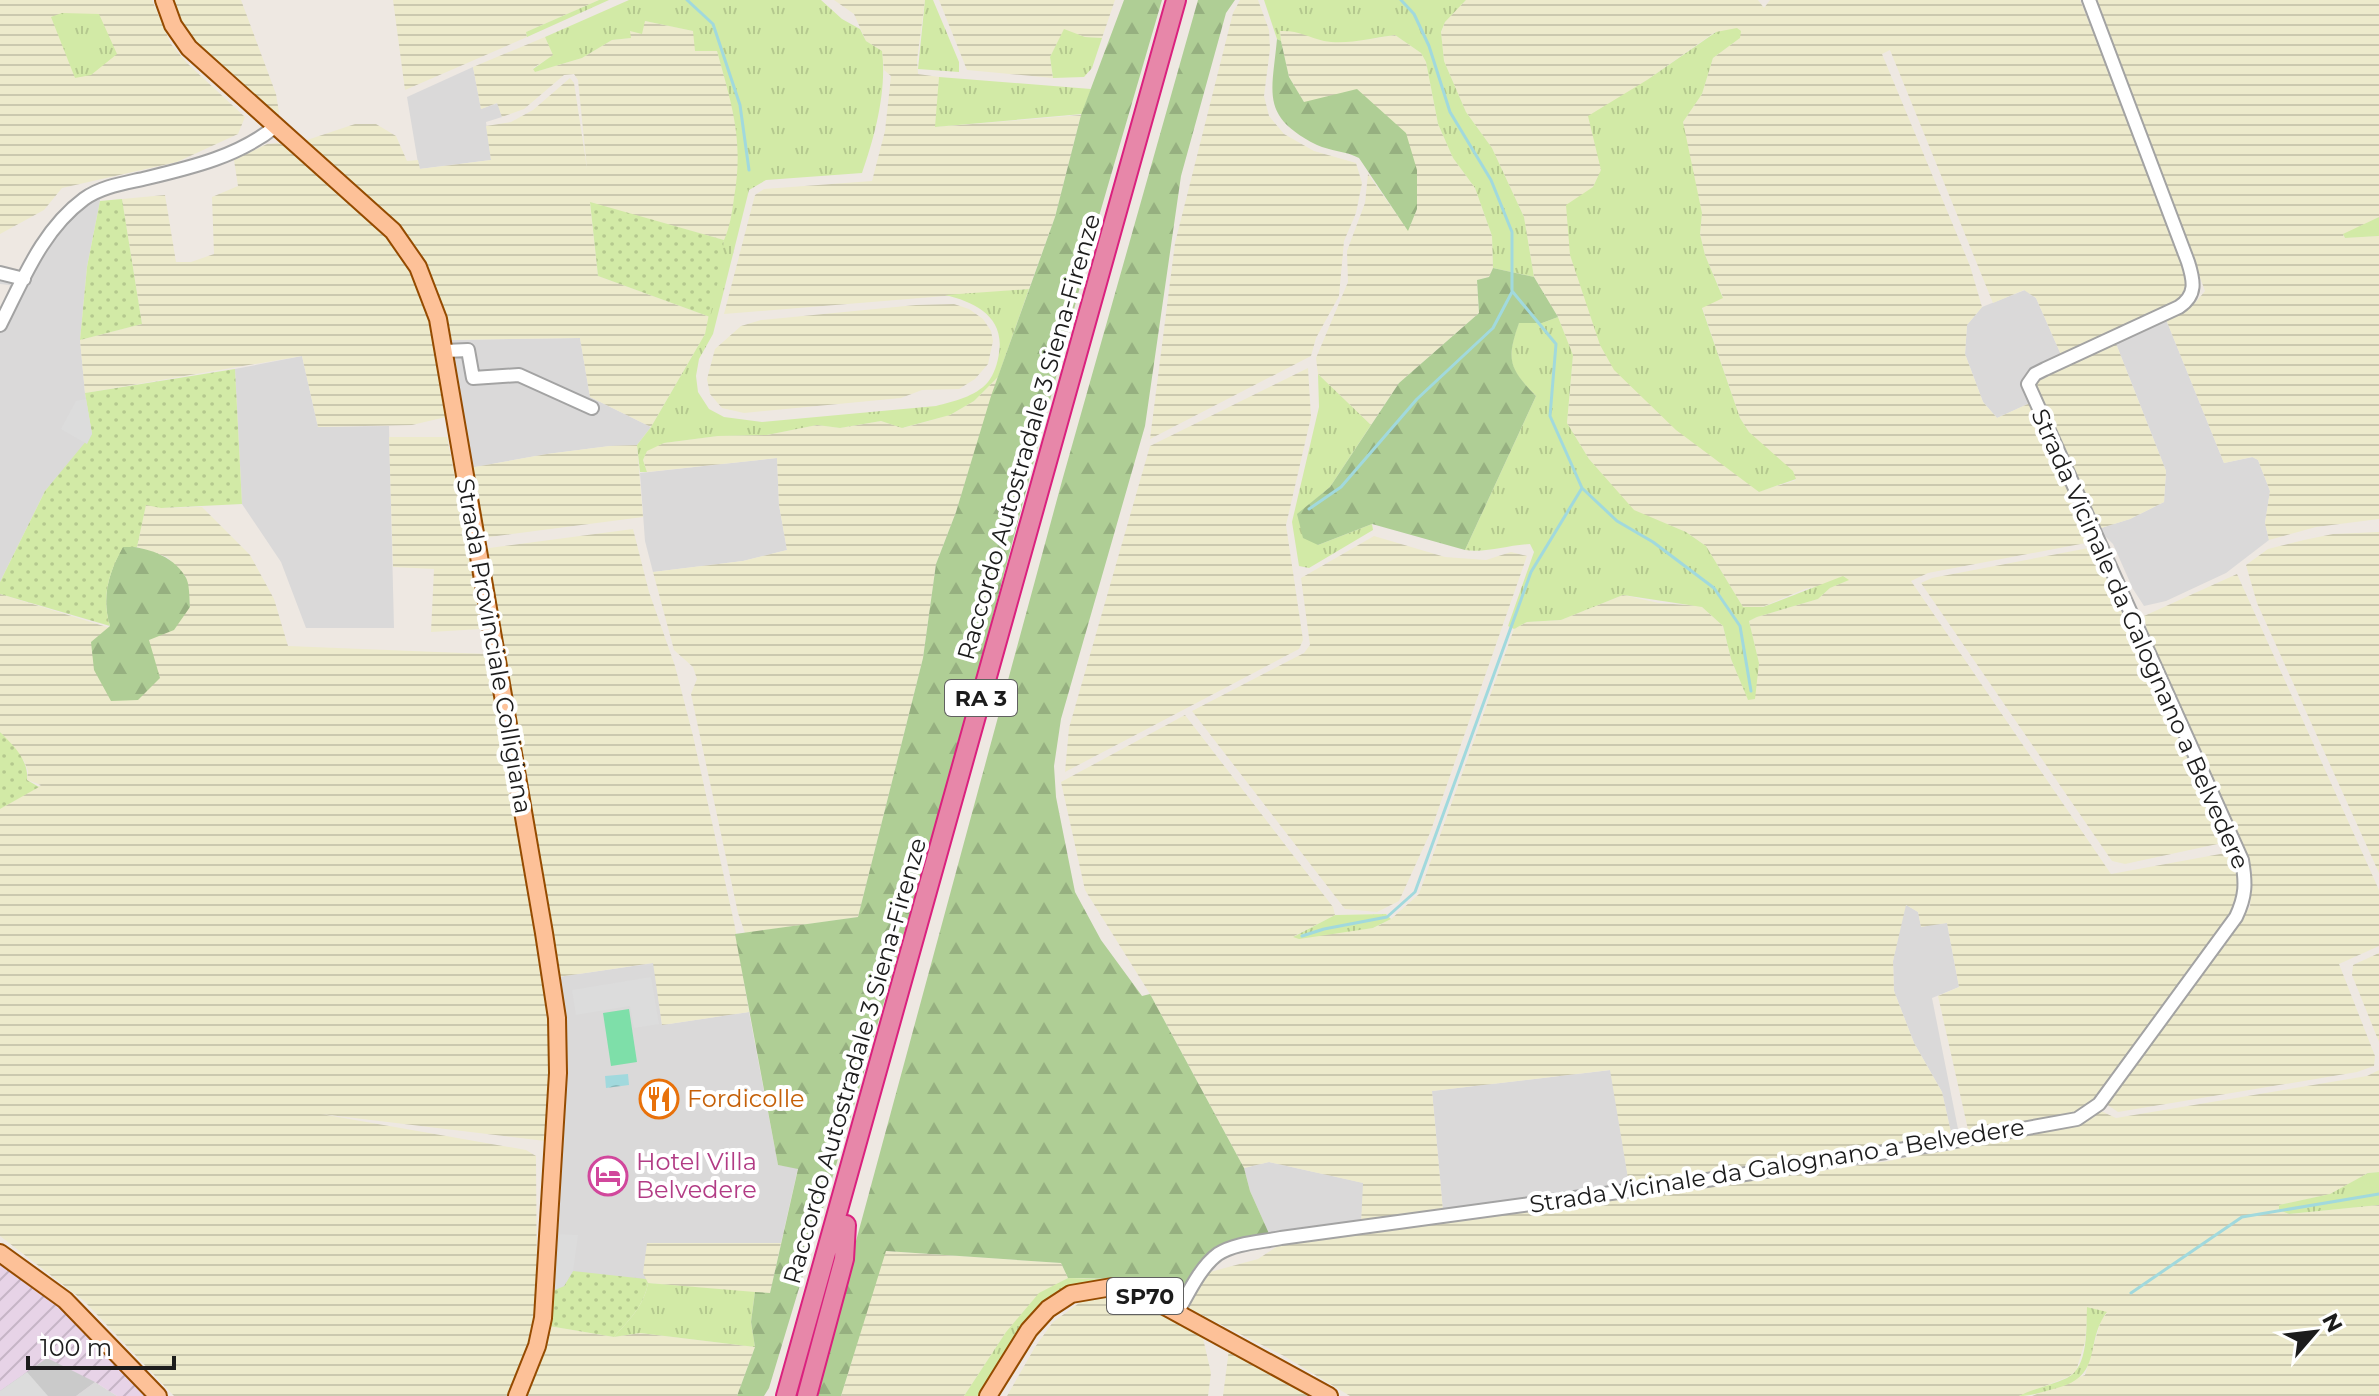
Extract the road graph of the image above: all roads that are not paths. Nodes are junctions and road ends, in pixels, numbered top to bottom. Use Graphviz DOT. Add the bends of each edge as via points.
graph roads {
  1 [pos="164,0"];
  2 [pos="1176,0"];
  3 [pos="1188,0"];
  4 [pos="2089,0"];
  5 [pos="276,126"];
  6 [pos="0,273"];
  7 [pos="24,279"];
  8 [pos="1,292"];
  9 [pos="14,298"];
  10 [pos="0,325"];
  11 [pos="445,351"];
  12 [pos="592,408"];
  13 [pos="841,1221"];
  14 [pos="0,1253"];
  15 [pos="1177,1313"];
  16 [pos="158,1396"];
  17 [pos="517,1396"];
  18 [pos="775,1396"];
  19 [pos="786,1396"];
  20 [pos="798,1396"];
  21 [pos="807,1396"];
  22 [pos="988,1396"];
  23 [pos="1329,1396"];
  1 -- 5 [label="main road, Strada Provinciale Colligiana" via="189,48"];
  2 -- 13 [label="highway, Raccordo Autostradale 3 Siena-Firenze / RA 3"];
  3 -- 13 [label="highway, Raccordo Autostradale 3 Siena-Firenze / RA 3"];
  4 -- 15 [label="street, Strada Vicinale da Galognano a Belvedere" via="2188,262 2193,293 2179,307 2035,374 2028,384 2242,860 2246,884 2236,917 2099,1104 2077,1119 1778,1169 1237,1247 1218,1254 1206,1267"];
  5 -- 7 [label="street" via="218,159 89,196 51,231"];
  5 -- 11 [label="main road, Strada Provinciale Colligiana" via="401,241 427,285"];
  6 -- 7 [label="street"];
  7 -- 9 [label="street"];
  8 -- 9 [label="street"];
  9 -- 10 [label="street"];
  11 -- 12 [label="street" via="468,350 473,378 519,375"];
  11 -- 17 [label="main road, Strada Provinciale Colligiana" via="558,1035 543,1318"];
  13 -- 18 [label="highway" via="816,1262"];
  13 -- 19 [label="highway, Raccordo Autostradale 3 Siena-Firenze / RA 3"];
  13 -- 20 [label="highway, Raccordo Autostradale 3 Siena-Firenze / RA 3"];
  13 -- 21 [label="highway" via="844,1259"];
  14 -- 16 [label="main road" via="65,1300"];
  15 -- 22 [label="main road, SP70" via="1129,1290 1098,1288 1071,1294 1029,1330"];
  15 -- 23 [label="main road, SP70"];
}
